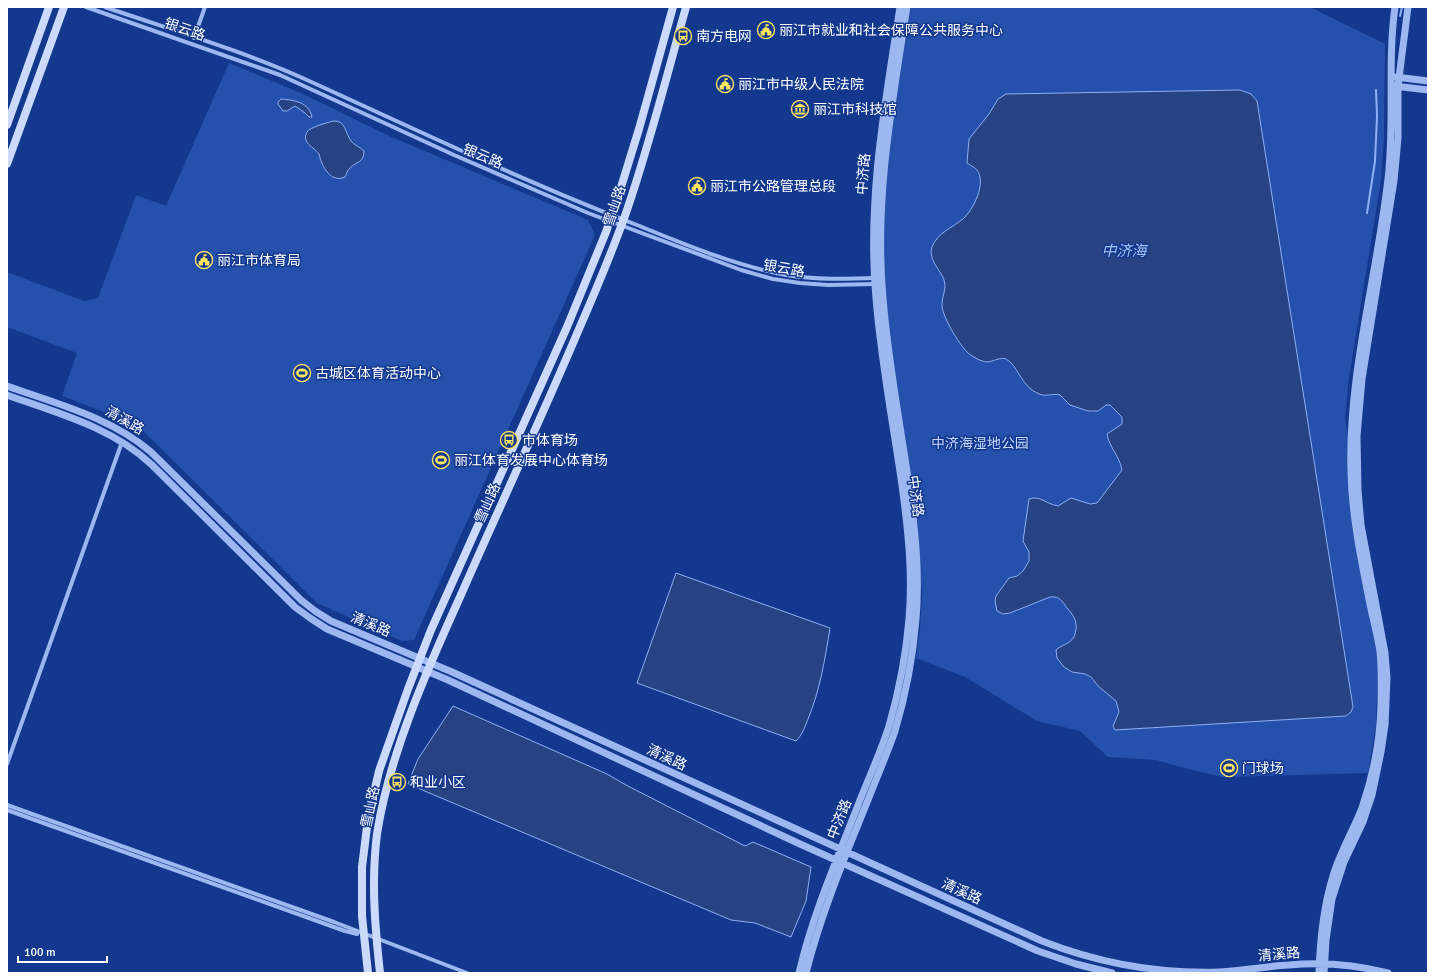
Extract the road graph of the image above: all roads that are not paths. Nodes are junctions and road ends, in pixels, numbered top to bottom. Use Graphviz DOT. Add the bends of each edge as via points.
graph roads {
  1 [pos="50,7"];
  2 [pos="64,7"];
  3 [pos="86,7"];
  4 [pos="105,7"];
  5 [pos="205,7"];
  6 [pos="673,7"];
  7 [pos="686,7"];
  8 [pos="900,7"];
  9 [pos="908,7"];
  10 [pos="1395,7"];
  11 [pos="1408,7"];
  12 [pos="194,38"];
  13 [pos="1392,76"];
  14 [pos="1400,77"];
  15 [pos="1428,81"];
  16 [pos="1395,86"];
  17 [pos="1428,90"];
  18 [pos="7,125"];
  19 [pos="7,164"];
  20 [pos="611,219"];
  21 [pos="622,223"];
  22 [pos="880,281"];
  23 [pos="7,386"];
  24 [pos="7,395"];
  25 [pos="122,442"];
  26 [pos="420,659"];
  27 [pos="431,663"];
  28 [pos="416,667"];
  29 [pos="428,672"];
  30 [pos="7,764"];
  31 [pos="7,805"];
  32 [pos="7,810"];
  33 [pos="844,852"];
  34 [pos="840,861"];
  35 [pos="363,935"];
  36 [pos="376,940"];
  37 [pos="1322,965"];
  38 [pos="1145,970"];
  39 [pos="368,973"];
  40 [pos="380,973"];
  41 [pos="467,973"];
  42 [pos="799,973"];
  43 [pos="806,973"];
  44 [pos="1112,973"];
  45 [pos="1319,973"];
  46 [pos="1324,973"];
  47 [pos="1388,973"];
  1 -- 18 [label="main road"];
  2 -- 19 [label="main road"];
  3 -- 20 [label="street, 银云路" via="280,75 454,155"];
  4 -- 12 [label="street, 银云路"];
  5 -- 12 [label="street"];
  6 -- 20 [label="main road, 雪山路"];
  7 -- 21 [label="main road, 雪山路"];
  8 -- 22 [label="street, 中济路" via="883,116 873,216"];
  9 -- 22 [label="street, 中济路" via="883,174"];
  10 -- 13 [label="street" via="1390,56"];
  11 -- 14 [label="street"];
  12 -- 20 [label="street, 银云路" via="296,75"];
  13 -- 14 [label="street"];
  13 -- 16 [label="street"];
  14 -- 15 [label="street"];
  14 -- 16 [label="street"];
  16 -- 17 [label="street"];
  16 -- 37 [label="street" via="1398,138 1394,181 1362,379 1356,454 1361,525 1385,653 1385,725 1372,795 1363,822 1344,862 1332,899"];
  20 -- 21 [label="street, 银云路"];
  20 -- 26 [label="main road, 雪山路" via="567,327"];
  21 -- 22 [label="street, 银云路" via="741,270 773,279 828,286"];
  21 -- 27 [label="main road, 雪山路" via="578,332"];
  22 -- 33 [label="street, 中济路" via="916,539 917,609 911,661 900,712 883,765"];
  23 -- 26 [label="street, 清溪路" via="97,419 126,434 151,452 308,606 331,621"];
  24 -- 25 [label="street, 清溪路" via="94,427"];
  25 -- 28 [label="street, 清溪路" via="148,462 302,613 327,629"];
  25 -- 30 [label="street"];
  26 -- 27 [label="street, 清溪路"];
  26 -- 28 [label="main road, 雪山路"];
  27 -- 29 [label="main road, 雪山路"];
  27 -- 33 [label="street, 清溪路"];
  28 -- 29 [label="street, 清溪路"];
  28 -- 35 [label="main road, 雪山路" via="384,755 368,818 362,874"];
  29 -- 34 [label="street, 清溪路"];
  29 -- 36 [label="main road, 雪山路" via="396,759 380,821 374,882"];
  31 -- 35 [label="street"];
  32 -- 35 [label="street" via="345,931"];
  33 -- 34 [label="street, 中济路"];
  33 -- 38 [label="street, 清溪路" via="1055,946"];
  34 -- 42 [label="street, 中济路" via="816,915"];
  34 -- 43 [label="street, 中济路"];
  34 -- 44 [label="street, 清溪路" via="1038,951"];
  35 -- 36 [label="street"];
  35 -- 39 [label="main road, 雪山路"];
  36 -- 40 [label="main road, 雪山路"];
  36 -- 41 [label="street"];
  37 -- 38 [label="street, 清溪路" via="1292,965 1219,972"];
  37 -- 45 [label="street"];
  37 -- 46 [label="street"];
  37 -- 47 [label="street, 清溪路" via="1354,966"];
}
